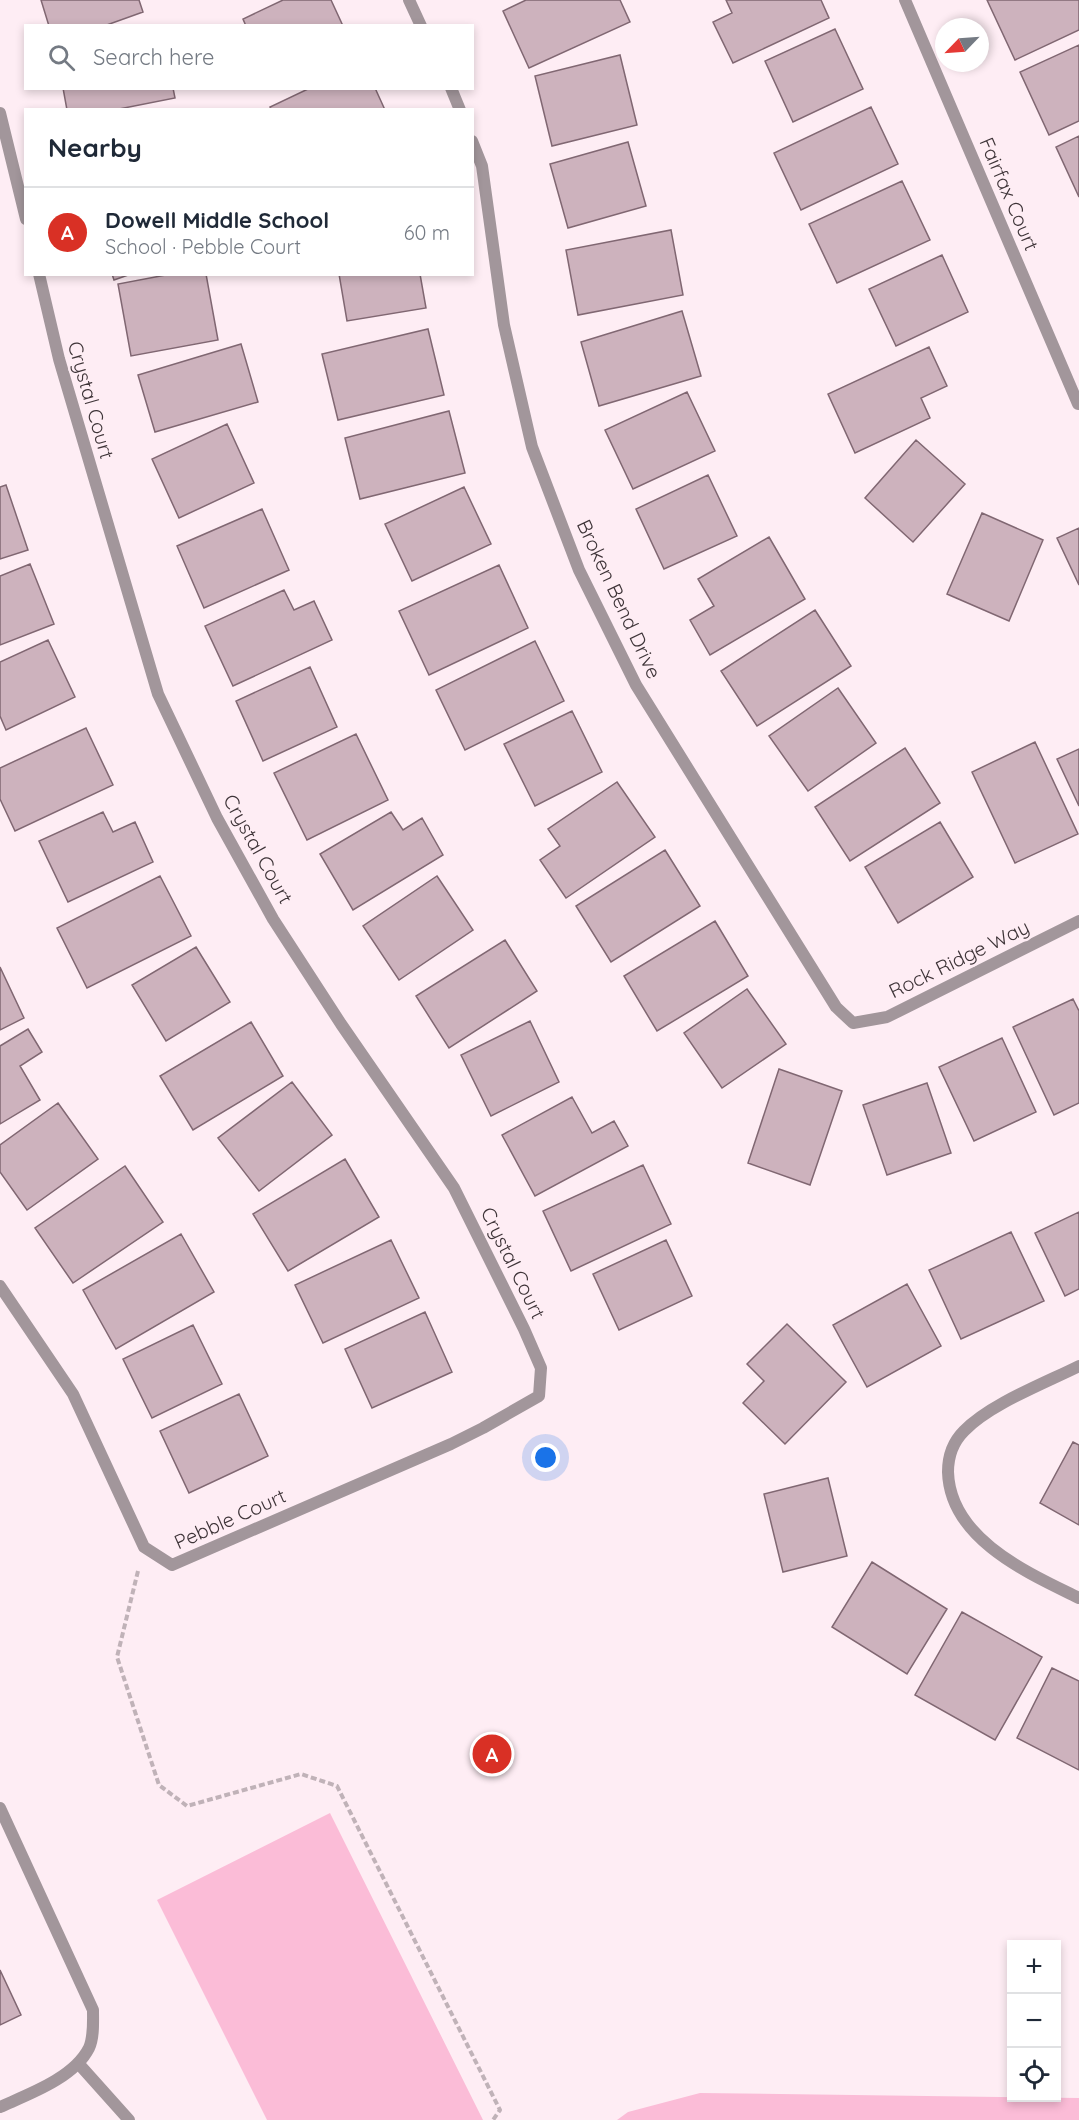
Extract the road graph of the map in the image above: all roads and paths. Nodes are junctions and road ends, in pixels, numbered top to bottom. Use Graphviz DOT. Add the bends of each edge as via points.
graph roads {
  1 [pos="409,0"];
  2 [pos="905,0"];
  3 [pos="420,24"];
  4 [pos="452,90"];
  5 [pos="459,108"];
  6 [pos="0,113"];
  7 [pos="474,146"];
  8 [pos="24,211"];
  9 [pos="39,276"];
  10 [pos="1078,404"];
  11 [pos="1079,921"];
  12 [pos="853,1023"];
  13 [pos="0,1286"];
  14 [pos="1079,1366"];
  15 [pos="539,1396"];
  16 [pos="144,1547"];
  17 [pos="1079,1598"];
  18 [pos="0,1808"];
  19 [pos="78,2063"];
  20 [pos="0,2107"];
  21 [pos="129,2120"];
  22 [pos="493,2120"];
  1 -- 3 [label="street"];
  2 -- 10 [label="street, Fairfax Court"];
  4 -- 5 [label="street"];
  6 -- 8 [label="street"];
  7 -- 12 [label="street, Broken Bend Drive" via="482,166 504,325 532,447 579,570 636,685 836,1007"];
  9 -- 15 [label="street, Crystal Court" via="59,359 158,694 217,818 273,919 454,1188 541,1368"];
  11 -- 12 [label="street, Rock Ridge Way" via="887,1017"];
  13 -- 16 [label="street" via="73,1394"];
  14 -- 17 [label="street" via="992,1409 964,1430 952,1447 948,1464 948,1485 972,1530 1026,1572"];
  15 -- 16 [label="street, Pebble Court" via="451,1444 172,1565"];
  16 -- 22 [label="path" via="117,1657 159,1785 188,1806 300,1774 337,1786 500,2110"];
  18 -- 19 [label="street" via="93,2010 90,2047"];
  19 -- 20 [label="street" via="46,2086"];
  19 -- 21 [label="street"];
}
